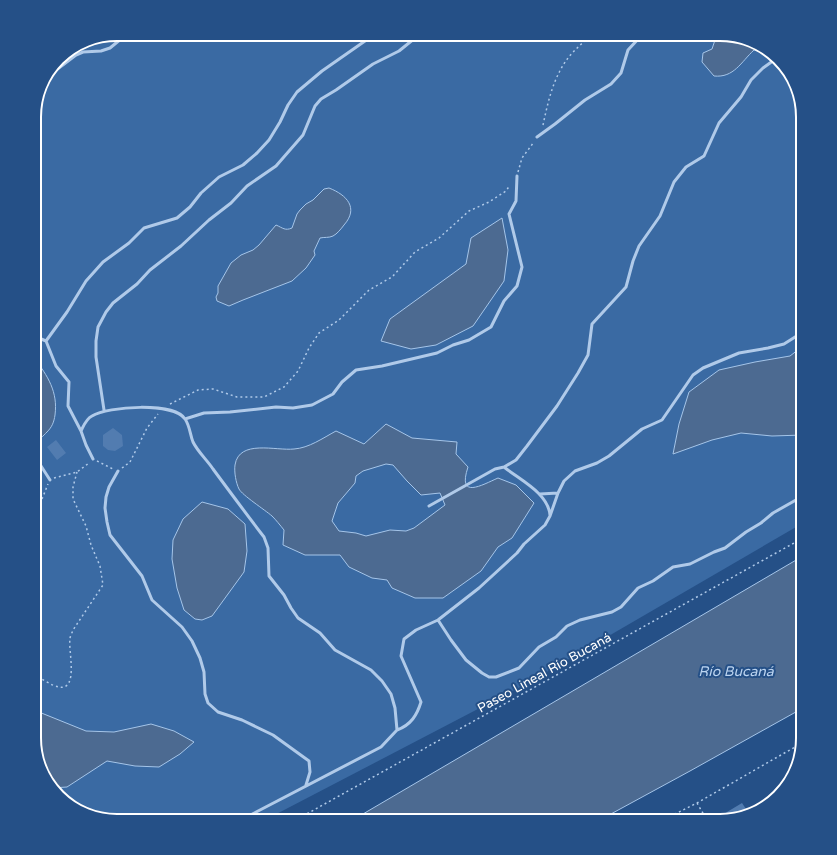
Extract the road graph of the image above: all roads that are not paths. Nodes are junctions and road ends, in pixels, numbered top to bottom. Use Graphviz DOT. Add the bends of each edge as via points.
graph roads {
  1 [pos="118,41"];
  2 [pos="365,41"];
  3 [pos="411,41"];
  4 [pos="636,41"];
  5 [pos="772,62"];
  6 [pos="60,67"];
  7 [pos="537,137"];
  8 [pos="518,176"];
  9 [pos="796,336"];
  10 [pos="41,339"];
  11 [pos="46,341"];
  12 [pos="104,410"];
  13 [pos="185,419"];
  14 [pos="81,431"];
  15 [pos="93,460"];
  16 [pos="41,466"];
  17 [pos="504,467"];
  18 [pos="118,471"];
  19 [pos="50,480"];
  20 [pos="558,493"];
  21 [pos="540,494"];
  22 [pos="796,500"];
  23 [pos="429,506"];
  24 [pos="550,516"];
  25 [pos="438,620"];
  26 [pos="397,730"];
  27 [pos="306,785"];
  28 [pos="252,814"];
  1 -- 6 [label="lane" via="101,51 76,55"];
  2 -- 11 [label="lane" via="322,70 297,92 269,140 243,165 219,177 177,218 144,228 103,262 86,281"];
  3 -- 12 [label="lane" via="321,99 302,135 276,166 251,183 231,203 113,302 98,327 96,342 97,368"];
  4 -- 7 [label="lane" via="628,50 622,73 611,84 585,100"];
  5 -- 17 [label="lane" via="751,80 719,123 704,156 686,167 674,182 660,216 639,246 626,287 592,324 588,355 578,373 557,406 516,460"];
  8 -- 13 [label="lane" via="516,200 509,214 522,267 517,286 504,301 491,327 469,340 437,353 356,370 333,394 312,405 204,413"];
  9 -- 20 [label="lane" via="784,344 739,353 703,368 693,375 662,420 642,429 603,460 575,471 564,481"];
  10 -- 11 [label="lane"];
  11 -- 14 [label="lane" via="56,366 68,382 68,406"];
  12 -- 13 [label="lane" via="161,409 180,414"];
  12 -- 14 [label="lane" via="91,416"];
  13 -- 26 [label="lane" via="193,442 264,537 268,548 269,576 298,618 320,633 335,650 371,670 382,681 395,708"];
  14 -- 15 [label="lane"];
  16 -- 19 [label="lane"];
  17 -- 21 [label="lane"];
  17 -- 23 [label="lane" via="495,469"];
  18 -- 27 [label="lane" via="106,497 105,508 110,535 142,576 152,600 192,641 204,672 208,703 218,712 273,734 309,761 310,772"];
  20 -- 21 [label="lane"];
  20 -- 24 [label="lane"];
  21 -- 24 [label="lane" via="550,508"];
  22 -- 25 [label="lane" via="725,548 690,564 673,567 638,588 621,607 612,612 580,620 568,626 539,647 519,668 496,677 489,677 466,660"];
  24 -- 25 [label="lane" via="545,525 517,553 479,588"];
  25 -- 26 [label="lane" via="416,630 404,639 401,656 421,702 418,712 406,727"];
  26 -- 27 [label="lane" via="381,747"];
  27 -- 28 [label="lane"];
}
